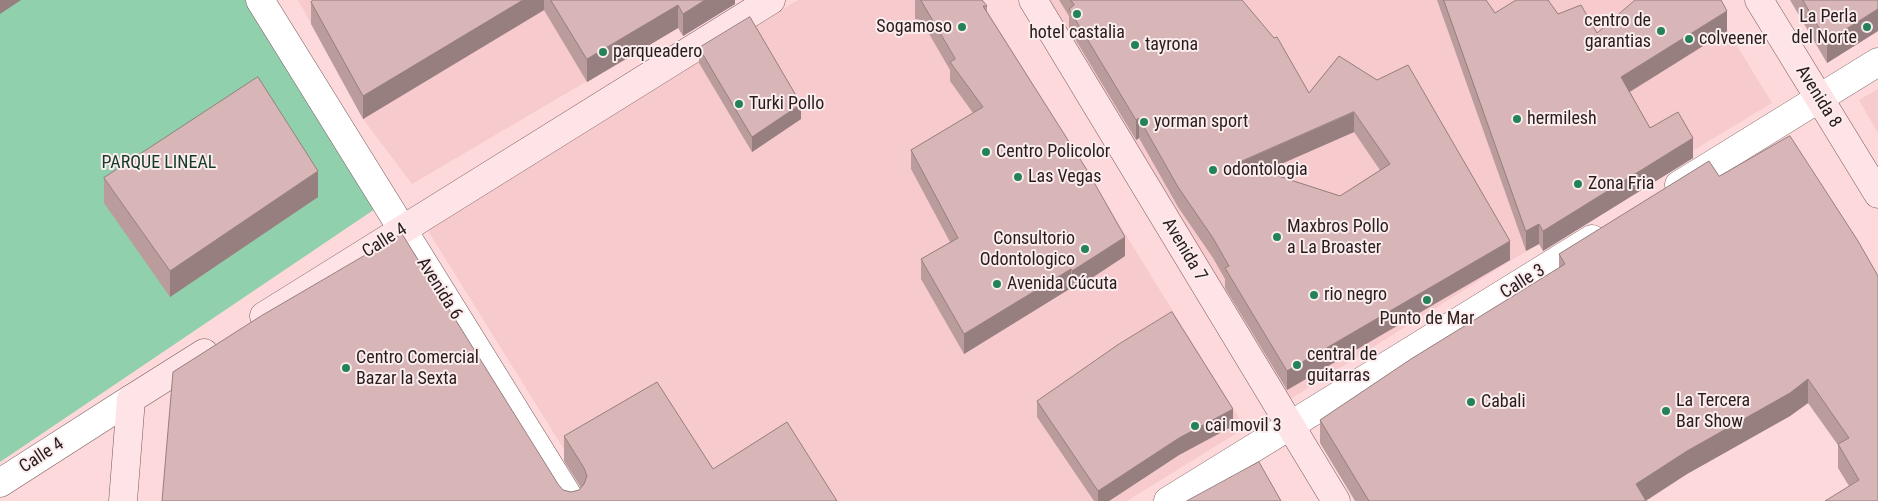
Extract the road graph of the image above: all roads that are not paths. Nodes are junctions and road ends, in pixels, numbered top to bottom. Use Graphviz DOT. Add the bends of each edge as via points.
graph roads {
  1 [pos="260,0"];
  2 [pos="770,0"];
  3 [pos="1033,0"];
  4 [pos="1759,0"];
  5 [pos="1878,62"];
  6 [pos="1819,99"];
  7 [pos="1878,194"];
  8 [pos="1659,198"];
  9 [pos="1617,224"];
  10 [pos="402,230"];
  11 [pos="131,399"];
  12 [pos="1290,425"];
  13 [pos="0,483"];
  14 [pos="123,501"];
  15 [pos="571,501"];
  16 [pos="1168,501"];
  17 [pos="1336,501"];
  1 -- 10 [label="street, Avenida 6"];
  2 -- 10 [label="main road, Calle 4"];
  3 -- 12 [label="main road, Avenida 7"];
  4 -- 6 [label="main road, Avenida 8"];
  5 -- 6 [label="street"];
  6 -- 7 [label="main road, Avenida 8"];
  6 -- 8 [label="street"];
  9 -- 12 [label="street, Calle 3"];
  10 -- 11 [label="main road, Calle 4"];
  10 -- 15 [label="street, Avenida 6"];
  11 -- 13 [label="street, Calle 4"];
  11 -- 14 [label="main road"];
  12 -- 16 [label="street, Calle 3"];
  12 -- 17 [label="main road, Avenida 7"];
}
